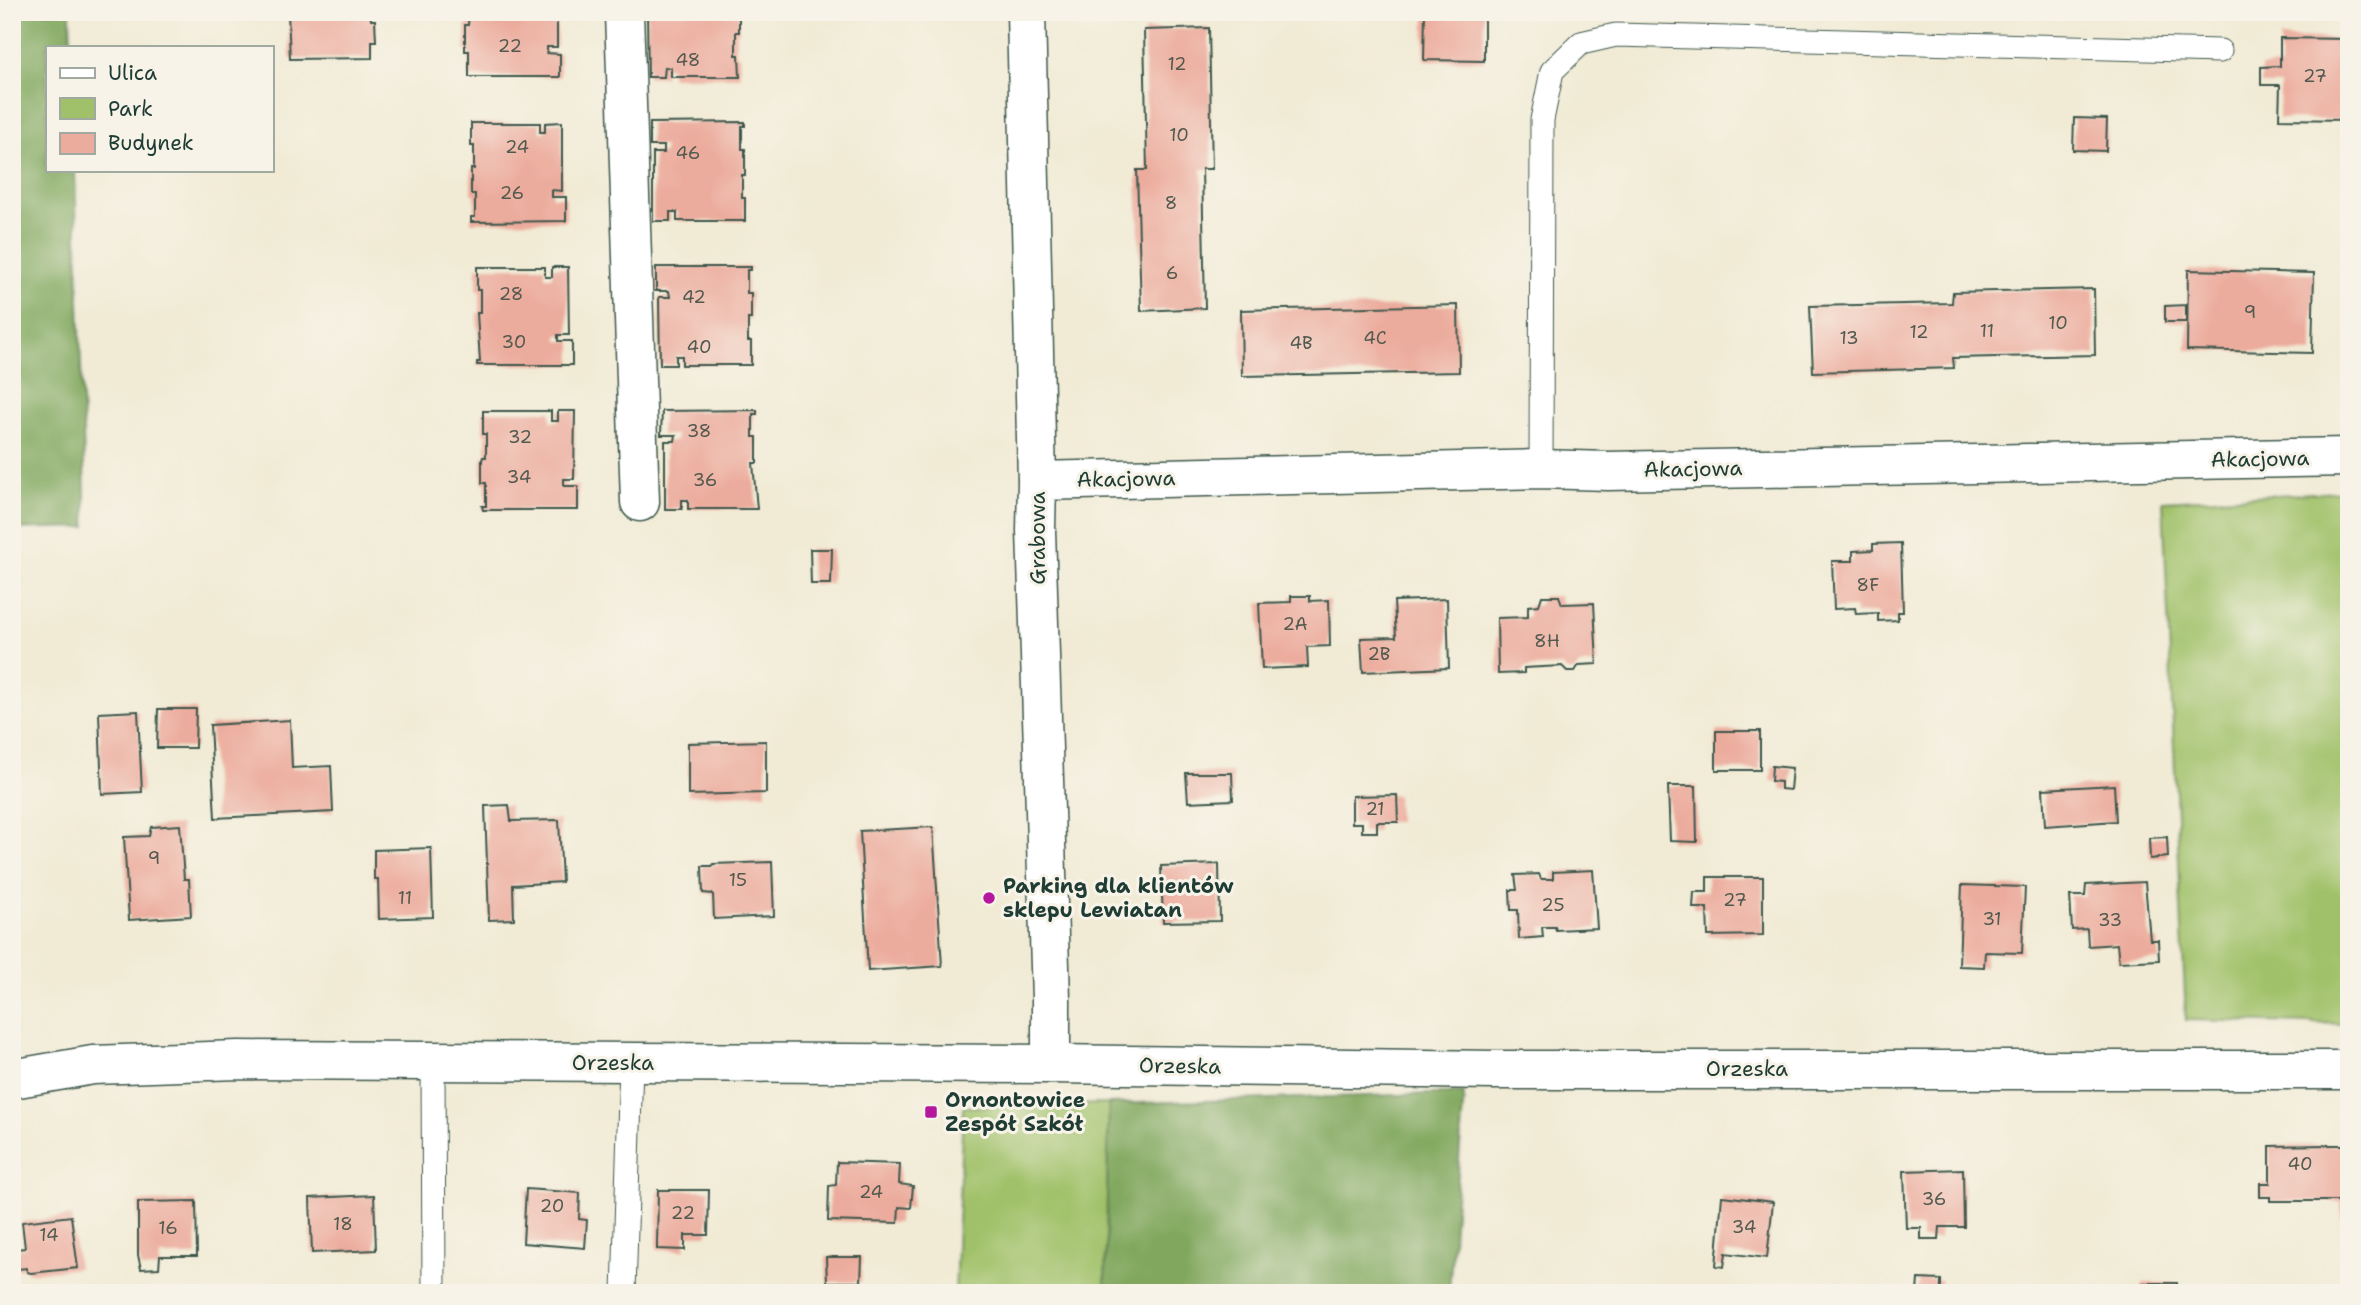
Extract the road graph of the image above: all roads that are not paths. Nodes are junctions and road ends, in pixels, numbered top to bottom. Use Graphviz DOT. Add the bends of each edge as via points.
graph roads {
  1 [pos="624,12"];
  2 [pos="1026,12"];
  3 [pos="2220,51"];
  4 [pos="2349,457"];
  5 [pos="1541,469"];
  6 [pos="1037,481"];
  7 [pos="640,502"];
  8 [pos="433,1061"];
  9 [pos="631,1063"];
  10 [pos="1051,1064"];
  11 [pos="2349,1070"];
  12 [pos="12,1079"];
  13 [pos="434,1293"];
  14 [pos="624,1293"];
  1 -- 7 [label="street"];
  2 -- 6 [label="street, Grabowa"];
  3 -- 5 [label="lane" via="1616,35 1581,43 1552,71 1542,120"];
  4 -- 5 [label="street, Akacjowa"];
  5 -- 6 [label="street, Akacjowa"];
  6 -- 10 [label="street, Grabowa"];
  8 -- 9 [label="street, Orzeska"];
  8 -- 12 [label="street, Orzeska" via="93,1065"];
  8 -- 13 [label="lane"];
  9 -- 10 [label="street, Orzeska"];
  9 -- 14 [label="lane"];
  10 -- 11 [label="street, Orzeska" via="1495,1070"];
}
